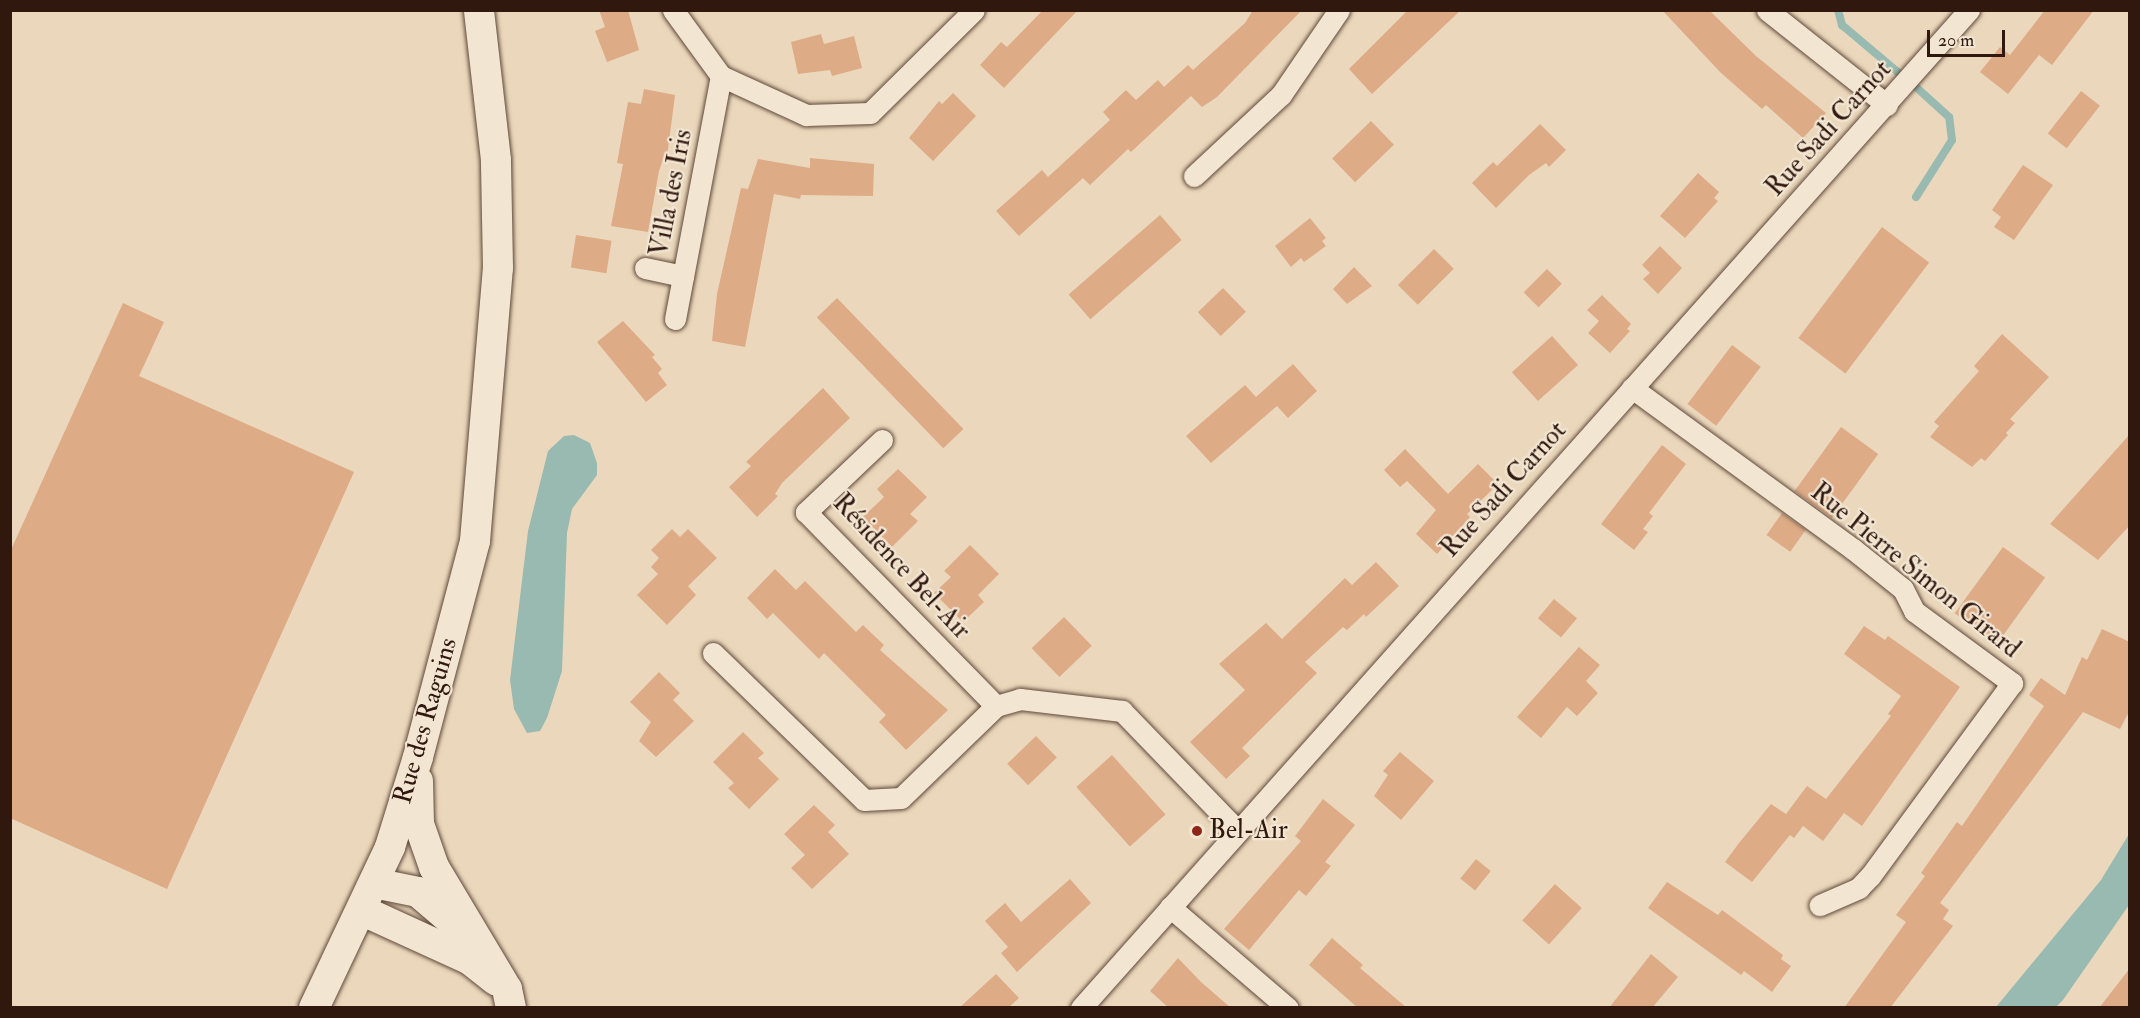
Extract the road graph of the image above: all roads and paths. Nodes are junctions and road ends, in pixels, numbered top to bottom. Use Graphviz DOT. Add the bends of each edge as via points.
graph roads {
  1 [pos="479,10"];
  2 [pos="673,10"];
  3 [pos="974,10"];
  4 [pos="1339,10"];
  5 [pos="1767,10"];
  6 [pos="1969,10"];
  7 [pos="721,76"];
  8 [pos="1887,105"];
  9 [pos="1194,176"];
  10 [pos="645,268"];
  11 [pos="683,276"];
  12 [pos="675,319"];
  13 [pos="1632,388"];
  14 [pos="882,440"];
  15 [pos="713,653"];
  16 [pos="996,706"];
  17 [pos="418,757"];
  18 [pos="1238,831"];
  19 [pos="374,883"];
  20 [pos="1820,905"];
  21 [pos="1170,907"];
  22 [pos="361,910"];
  23 [pos="486,953"];
  24 [pos="509,998"];
  25 [pos="314,1008"];
  26 [pos="1081,1008"];
  27 [pos="1288,1008"];
  1 -- 17 [label="street, Rue des Raguins" via="496,181 498,268 475,541"];
  2 -- 7 [label="street"];
  3 -- 7 [label="street" via="870,113 806,115"];
  4 -- 9 [label="street" via="1281,95"];
  5 -- 8 [label="street"];
  6 -- 8 [label="street, Rue Sadi Carnot"];
  7 -- 11 [label="street, Villa des Iris"];
  8 -- 13 [label="street, Rue Sadi Carnot"];
  10 -- 11 [label="street"];
  11 -- 12 [label="street, Villa des Iris"];
  13 -- 18 [label="street, Rue Sadi Carnot"];
  13 -- 20 [label="street, Rue Pierre Simon Girard" via="1853,549 1903,589 1914,611 2012,682 1870,876 1859,888"];
  14 -- 16 [label="street, Résidence Bel-Air" via="806,512"];
  15 -- 16 [label="street" via="864,800 901,798"];
  16 -- 18 [label="street" via="1020,699 1122,711"];
  17 -- 19 [label="street, Rue des Raguins" via="390,847"];
  17 -- 23 [label="street" via="419,824 434,867"];
  18 -- 21 [label="street, Rue Sadi Carnot"];
  19 -- 22 [label="street, Rue des Raguins"];
  19 -- 23 [label="street" via="418,892 443,910"];
  21 -- 26 [label="street, Rue Sadi Carnot"];
  21 -- 27 [label="street"];
  22 -- 24 [label="street" via="470,960"];
  22 -- 25 [label="street, Rue des Raguins"];
  23 -- 24 [label="street"];
}
